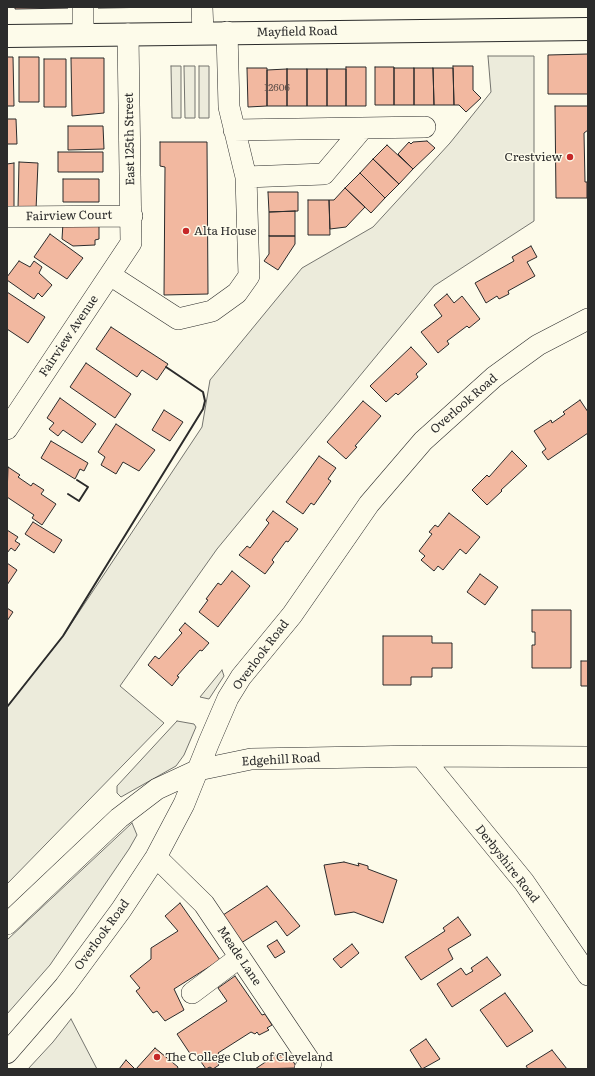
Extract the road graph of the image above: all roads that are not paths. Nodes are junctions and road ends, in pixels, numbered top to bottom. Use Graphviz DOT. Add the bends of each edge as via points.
graph roads {
  1 [pos="83,7"];
  2 [pos="202,7"];
  3 [pos="588,29"];
  4 [pos="227,32"];
  5 [pos="202,33"];
  6 [pos="128,34"];
  7 [pos="83,35"];
  8 [pos="7,36"];
  9 [pos="426,127"];
  10 [pos="363,128"];
  11 [pos="234,130"];
  12 [pos="246,177"];
  13 [pos="132,216"];
  14 [pos="7,217"];
  15 [pos="131,243"];
  16 [pos="110,275"];
  17 [pos="588,319"];
  18 [pos="7,429"];
  19 [pos="421,756"];
  20 [pos="588,757"];
  21 [pos="198,770"];
  22 [pos="156,857"];
  23 [pos="7,924"];
  24 [pos="240,957"];
  25 [pos="588,975"];
  26 [pos="192,994"];
  27 [pos="7,1053"];
  28 [pos="308,1066"];
  1 -- 7 [label="street"];
  2 -- 5 [label="street"];
  3 -- 4 [label="main road, Mayfield Road"];
  4 -- 5 [label="main road, Mayfield Road"];
  4 -- 11 [label="street" via="229,107"];
  5 -- 6 [label="main road, Mayfield Road"];
  6 -- 7 [label="main road, Mayfield Road"];
  6 -- 13 [label="street, East 125th Street"];
  7 -- 8 [label="main road, Mayfield Road"];
  9 -- 10 [label="street"];
  10 -- 11 [label="street"];
  10 -- 12 [label="street" via="324,174"];
  11 -- 12 [label="street"];
  12 -- 16 [label="street" via="249,276 237,293 212,312 178,319"];
  13 -- 14 [label="street, Fairview Court"];
  13 -- 15 [label="street, East 125th Street"];
  15 -- 16 [label="street, Fairview Avenue"];
  16 -- 18 [label="street, Fairview Avenue"];
  17 -- 21 [label="street, Overlook Road" via="538,345 494,377 443,422 405,461 369,504 292,615 242,677 228,698"];
  19 -- 20 [label="street, Edgehill Road"];
  19 -- 21 [label="street, Edgehill Road" via="251,759"];
  19 -- 25 [label="street, Derbyshire Road" via="524,882"];
  21 -- 22 [label="street, Overlook Road" via="184,804"];
  21 -- 23 [label="street, Edgehill Road" via="157,789 119,818"];
  22 -- 24 [label="street, Meade Lane" via="204,904"];
  22 -- 27 [label="street, Overlook Road" via="108,930 65,986"];
  24 -- 26 [label="street"];
  24 -- 28 [label="street, Meade Lane"];
}
